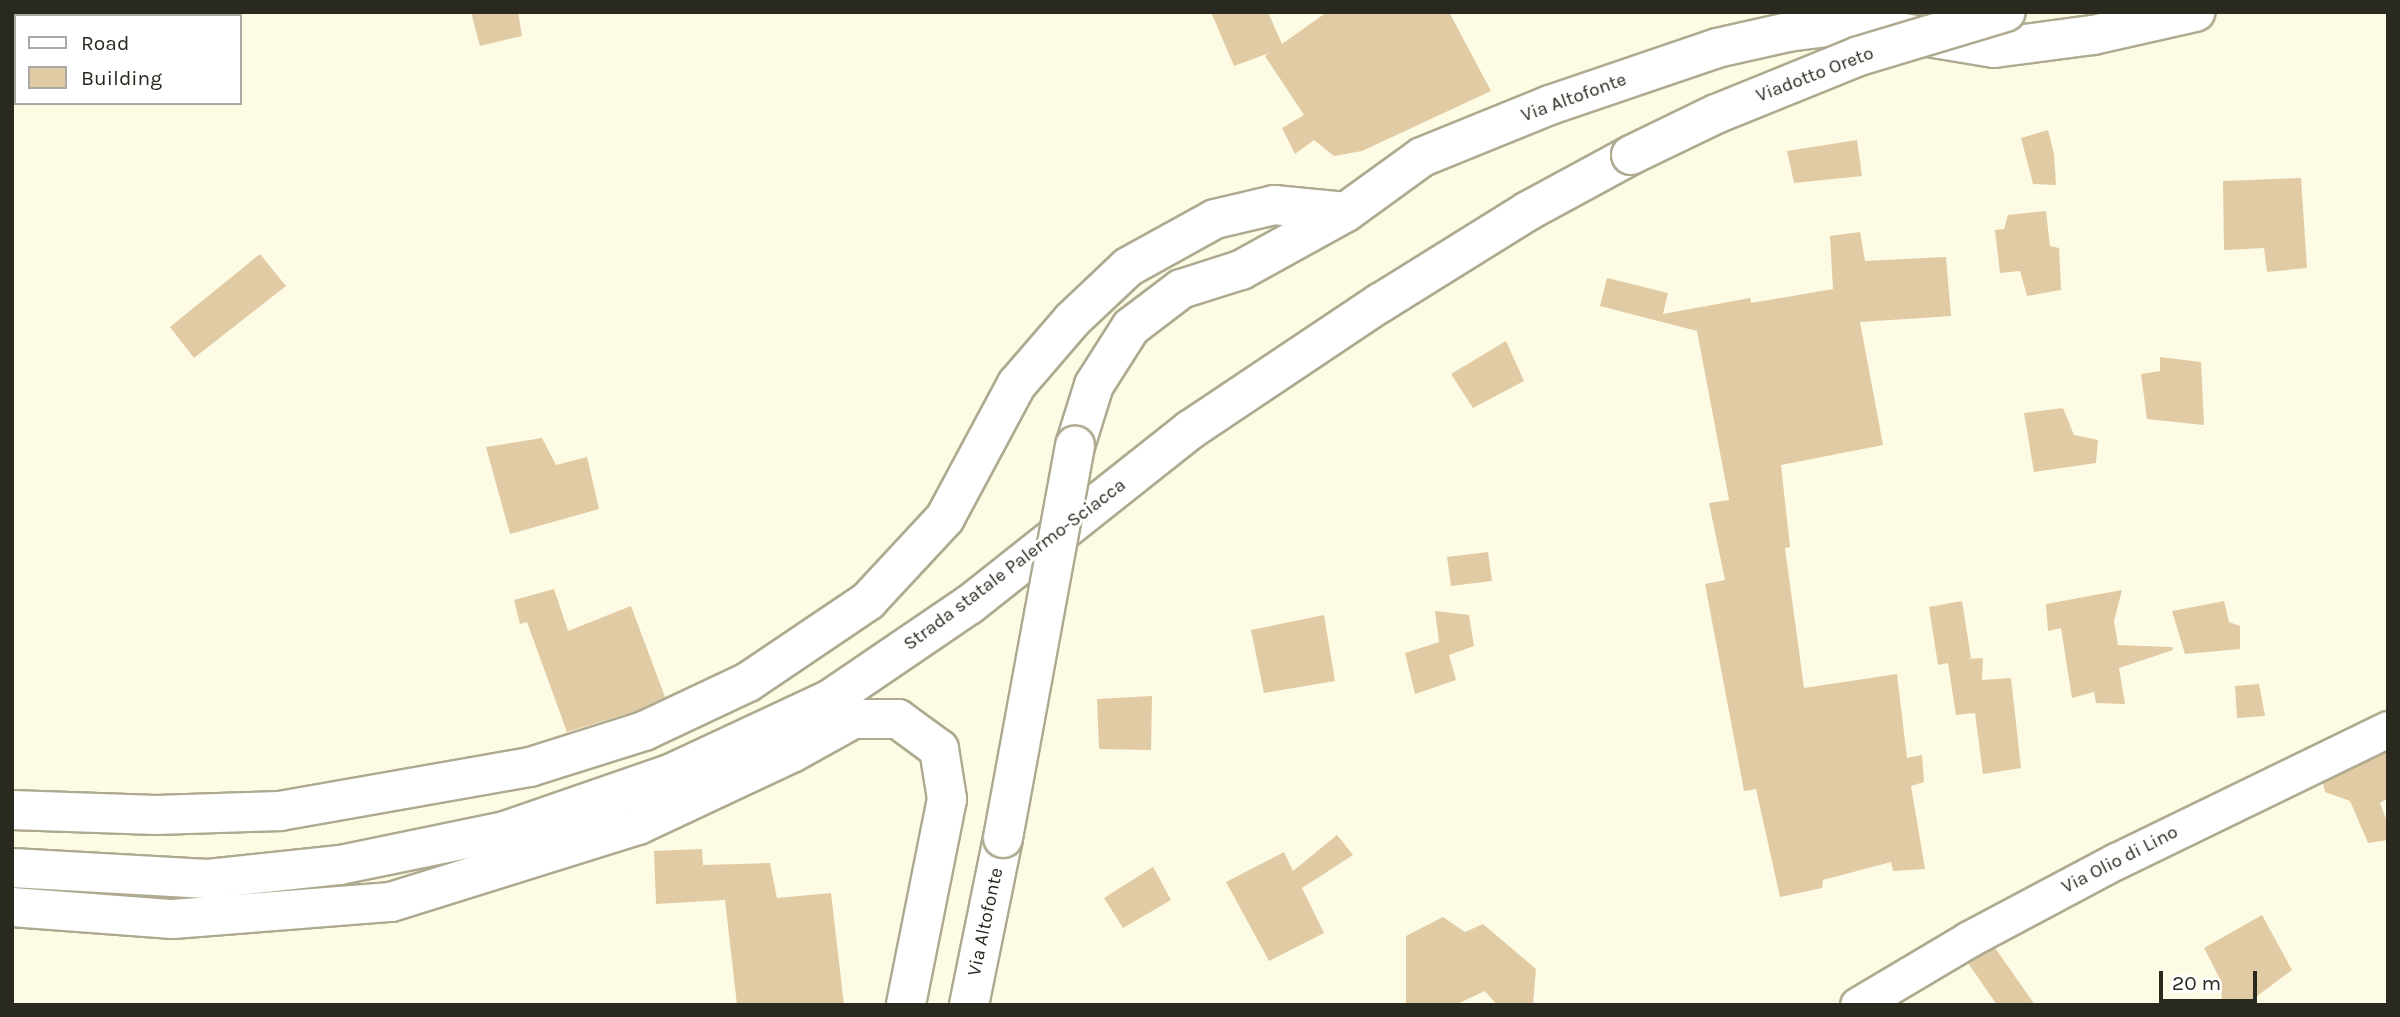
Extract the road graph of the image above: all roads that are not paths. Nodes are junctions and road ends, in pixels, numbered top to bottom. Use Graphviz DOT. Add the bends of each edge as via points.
graph roads {
  1 [pos="2006,12"];
  2 [pos="2194,12"];
  3 [pos="1631,155"];
  4 [pos="1346,212"];
  5 [pos="2388,729"];
  6 [pos="12,810"];
  7 [pos="12,868"];
  8 [pos="12,907"];
  9 [pos="906,1005"];
  10 [pos="969,1005"];
  11 [pos="1858,1005"];
  1 -- 3 [label="main road, Viadotto Oreto, bridge" via="1859,56 1716,114"];
  2 -- 4 [label="main road, Via Altofonte" via="2093,35 1994,48 1850,24 1728,46 1550,105 1422,157"];
  3 -- 7 [label="main road, Strada statale Palermo-Sciacca" via="1380,303 1190,430 969,605 829,700 670,774 505,831 340,865 208,879"];
  4 -- 6 [label="main road" via="1274,205 1214,219 1128,267 1072,320 1017,384 945,518 868,601 748,682 644,731 530,767 279,811 156,815"];
  4 -- 10 [label="main road, Via Altofonte, bridge" via="1241,270 1181,289 1131,327 1094,385 1075,446"];
  5 -- 11 [label="street, Via Olio di Lino" via="2116,861 1969,939"];
  8 -- 9 [label="main road" via="173,919 391,902 638,825 792,754 853,719 898,719 939,749 947,799"];
}
